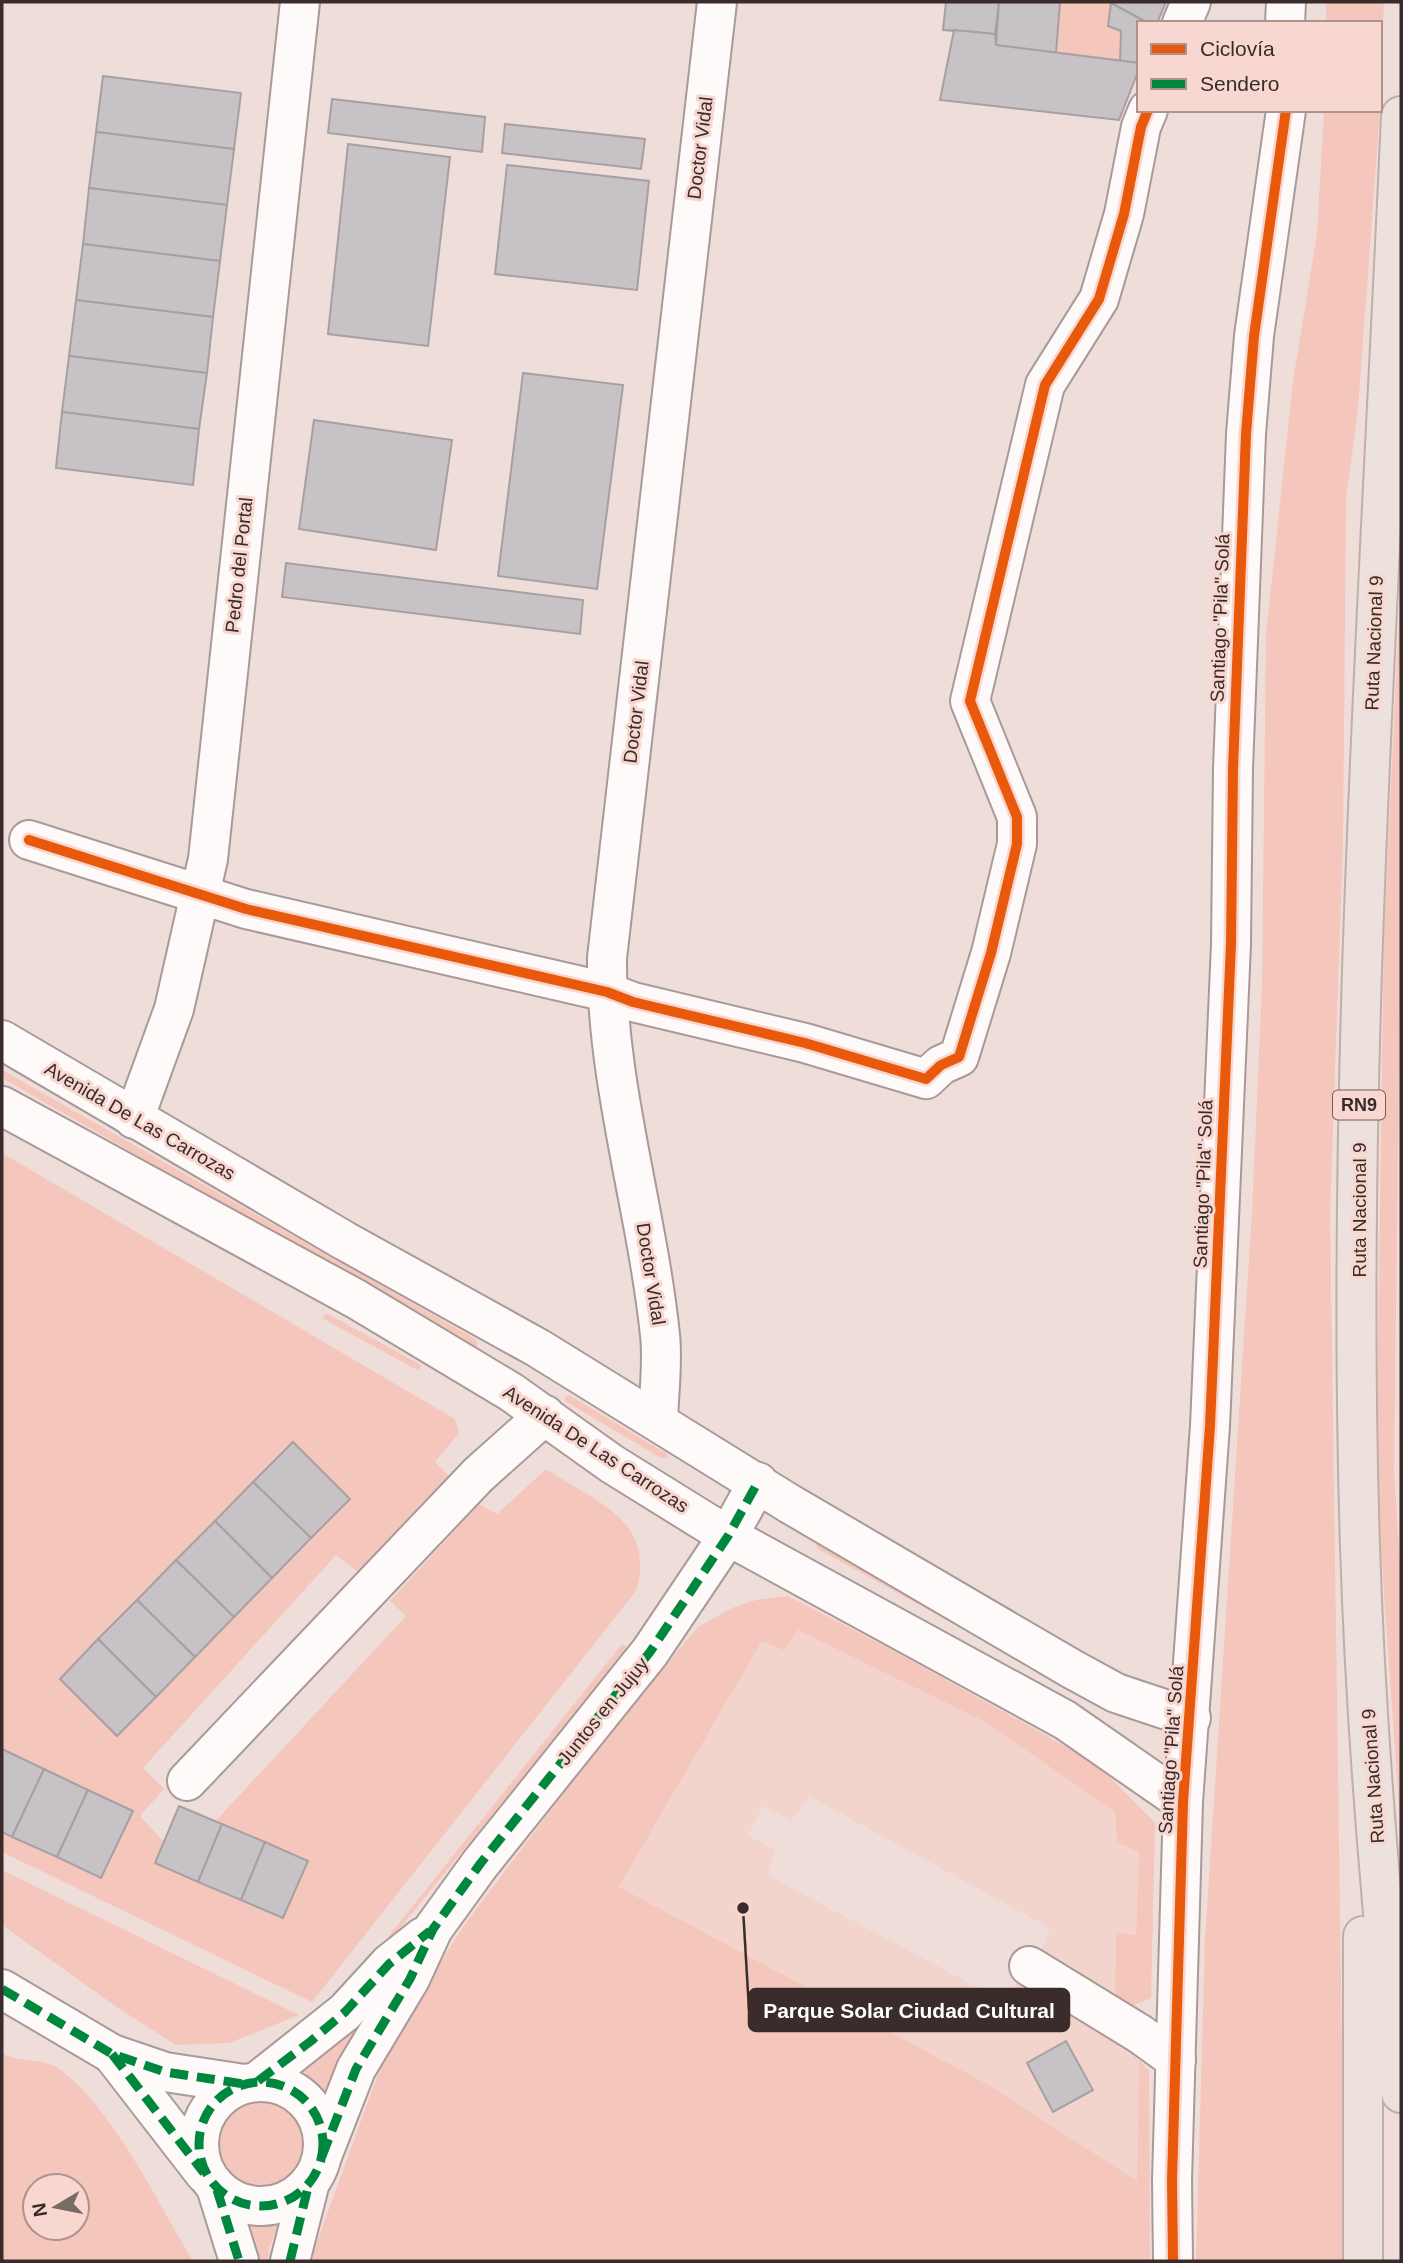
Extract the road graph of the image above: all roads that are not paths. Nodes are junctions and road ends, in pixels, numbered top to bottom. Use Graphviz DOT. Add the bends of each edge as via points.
graph roads {
  1 [pos="300,2"];
  2 [pos="717,2"];
  3 [pos="1191,2"];
  4 [pos="1183,21"];
  5 [pos="1147,112"];
  6 [pos="1286,112"];
  7 [pos="1401,116"];
  8 [pos="29,841"];
  9 [pos="198,891"];
  10 [pos="607,992"];
  11 [pos="2,1040"];
  12 [pos="2,1106"];
  13 [pos="134,1119"];
  14 [pos="538,1348"];
  15 [pos="511,1392"];
  16 [pos="544,1415"];
  17 [pos="658,1420"];
  18 [pos="758,1482"];
  19 [pos="728,1536"];
  20 [pos="1191,1718"];
  21 [pos="1371,1752"];
  22 [pos="187,1781"];
  23 [pos="1183,1802"];
  24 [pos="433,1929"];
  25 [pos="1030,1966"];
  26 [pos="2,1989"];
  27 [pos="112,2054"];
  28 [pos="1176,2060"];
  29 [pos="251,2082"];
  30 [pos="1401,2093"];
  31 [pos="316,2169"];
  32 [pos="213,2183"];
  33 [pos="239,2261"];
  34 [pos="290,2261"];
  35 [pos="1173,2261"];
  36 [pos="1363,2261"];
  1 -- 9 [label="street, Pedro del Portal" via="208,859"];
  2 -- 10 [label="street, Doctor Vidal" via="607,958"];
  3 -- 4 [label="street"];
  5 -- 10 [label="street" via="1099,299 1045,385 970,701 1017,817 1017,844 991,953 959,1057 926,1079"];
  6 -- 20 [label="street, Santiago \"Pila\" Solá" via="1254,336 1246,434 1231,944"];
  7 -- 21 [label="highway, Ruta Nacional 9 / RN9" via="1376,590 1359,1087 1360,1546"];
  8 -- 9 [label="street"];
  9 -- 10 [label="street" via="246,909"];
  9 -- 13 [label="street, Pedro del Portal" via="174,1009"];
  10 -- 17 [label="street, Doctor Vidal" via="661,1337"];
  11 -- 13 [label="street, Avenida De Las Carrozas"];
  12 -- 15 [label="street, Avenida De Las Carrozas" via="356,1299"];
  13 -- 14 [label="street, Avenida De Las Carrozas"];
  14 -- 15 [label="street"];
  14 -- 17 [label="street, Avenida De Las Carrozas"];
  15 -- 16 [label="street, Avenida De Las Carrozas"];
  16 -- 19 [label="street, Avenida De Las Carrozas" via="612,1464"];
  16 -- 22 [label="street" via="478,1475"];
  17 -- 18 [label="street, Avenida De Las Carrozas"];
  18 -- 19 [label="street, Juntos en Jujuy"];
  18 -- 20 [label="street, Avenida De Las Carrozas" via="1116,1693"];
  19 -- 23 [label="street, Avenida De Las Carrozas" via="1065,1720"];
  19 -- 24 [label="street, Juntos en Jujuy" via="650,1651"];
  20 -- 23 [label="street, Santiago \"Pila\" Solá"];
  21 -- 30 [label="highway, Ruta Nacional 9 / RN9"];
  21 -- 36 [label="highway" via="1363,1955"];
  23 -- 28 [label="street, Santiago \"Pila\" Solá"];
  24 -- 29 [label="street" via="389,1964 312,2041"];
  24 -- 31 [label="street" via="410,1979 356,2069"];
  25 -- 28 [label="street"];
  26 -- 27 [label="street"];
  27 -- 29 [label="street" via="165,2072"];
  27 -- 32 [label="street"];
  28 -- 35 [label="street, Santiago \"Pila\" Solá"];
  29 -- 31 [label="street" via="289,2088 307,2103 320,2124"];
  29 -- 32 [label="street" via="218,2098 202,2123 199,2152"];
  31 -- 32 [label="street" via="286,2201 256,2206 228,2197"];
  31 -- 34 [label="street"];
  32 -- 33 [label="street"];
}
